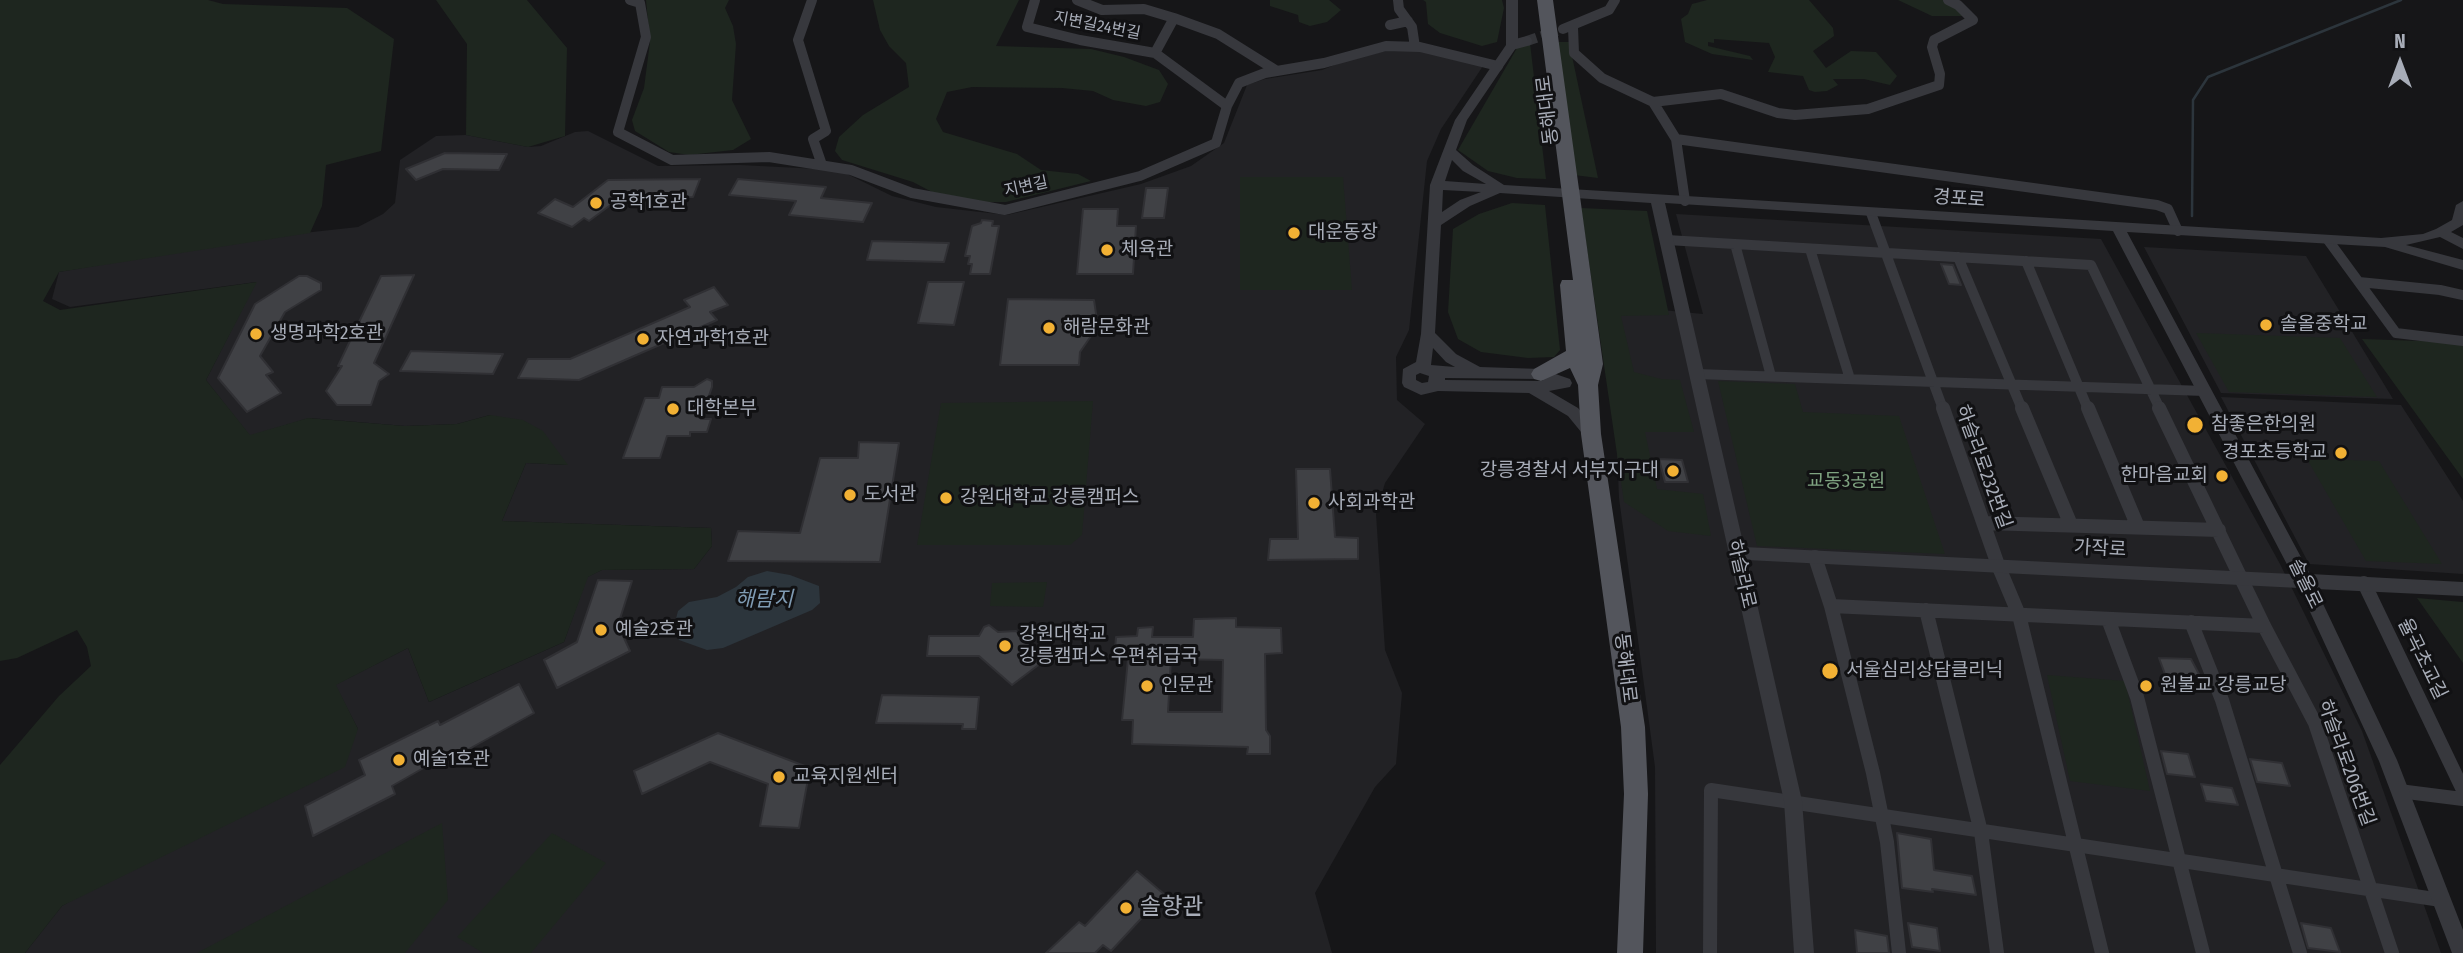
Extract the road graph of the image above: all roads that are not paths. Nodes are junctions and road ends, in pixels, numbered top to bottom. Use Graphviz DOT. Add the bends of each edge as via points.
graph roads {
  1 [pos="630,0"];
  2 [pos="812,0"];
  3 [pos="1035,0"];
  4 [pos="1077,0"];
  5 [pos="1398,0"];
  6 [pos="1512,0"];
  7 [pos="1535,0"];
  8 [pos="1545,0"];
  9 [pos="1615,0"];
  10 [pos="1948,0"];
  11 [pos="1174,18"];
  12 [pos="1408,21"];
  13 [pos="1390,25"];
  14 [pos="1527,41"];
  15 [pos="1512,46"];
  16 [pos="1415,47"];
  17 [pos="1155,53"];
  18 [pos="1497,66"];
  19 [pos="1277,71"];
  20 [pos="1653,102"];
  21 [pos="1227,106"];
  22 [pos="1676,139"];
  23 [pos="1450,151"];
  24 [pos="822,165"];
  25 [pos="1562,176"];
  26 [pos="1437,185"];
  27 [pos="1510,190"];
  28 [pos="1657,199"];
  29 [pos="1685,201"];
  30 [pos="2463,205"];
  31 [pos="1566,209"];
  32 [pos="1871,213"];
  33 [pos="1434,223"];
  34 [pos="2119,229"];
  35 [pos="2178,231"];
  36 [pos="2441,232"];
  37 [pos="1667,240"];
  38 [pos="2328,240"];
  39 [pos="2381,243"];
  40 [pos="1734,244"];
  41 [pos="2463,244"];
  42 [pos="1810,248"];
  43 [pos="1886,253"];
  44 [pos="1958,257"];
  45 [pos="2026,261"];
  46 [pos="2463,265"];
  47 [pos="2359,282"];
  48 [pos="2463,295"];
  49 [pos="1428,334"];
  50 [pos="2463,341"];
  51 [pos="1576,353"];
  52 [pos="1478,373"];
  53 [pos="1696,374"];
  54 [pos="1431,375"];
  55 [pos="1771,376"];
  56 [pos="1850,379"];
  57 [pos="1536,381"];
  58 [pos="1933,382"];
  59 [pos="1577,384"];
  60 [pos="2011,384"];
  61 [pos="2078,386"];
  62 [pos="2151,388"];
  63 [pos="2205,391"];
  64 [pos="1591,434"];
  65 [pos="1985,523"];
  66 [pos="2071,525"];
  67 [pos="2138,527"];
  68 [pos="2219,530"];
  69 [pos="1736,553"];
  70 [pos="1815,557"];
  71 [pos="1998,565"];
  72 [pos="2242,578"];
  73 [pos="2304,580"];
  74 [pos="2364,583"];
  75 [pos="2463,589"];
  76 [pos="1831,606"];
  77 [pos="1926,610"];
  78 [pos="2019,615"];
  79 [pos="2108,619"];
  80 [pos="2191,622"];
  81 [pos="2264,626"];
  82 [pos="2463,790"];
  83 [pos="2399,791"];
  84 [pos="2463,799"];
  85 [pos="1793,801"];
  86 [pos="1882,817"];
  87 [pos="1981,832"];
  88 [pos="2076,846"];
  89 [pos="2180,862"];
  90 [pos="2276,876"];
  91 [pos="2371,890"];
  92 [pos="2441,900"];
  93 [pos="1630,953"];
  94 [pos="1710,953"];
  95 [pos="1804,953"];
  96 [pos="1899,953"];
  97 [pos="1997,953"];
  98 [pos="2102,953"];
  99 [pos="2203,953"];
  100 [pos="2300,953"];
  101 [pos="2392,953"];
  102 [pos="2462,953"];
  1 -- 24 [label="street, 지변길" via="640,3 646,37 618,132 672,160 769,157"];
  2 -- 24 [label="street" via="798,40 826,131 813,139"];
  3 -- 17 [label="street, 지변길24번길" via="1027,27"];
  4 -- 11 [label="street" via="1102,10 1144,9"];
  5 -- 12 [label="street"];
  6 -- 15 [label="street"];
  7 -- 25 [label="main road, 동해대로"];
  8 -- 25 [label="main road, 동해대로"];
  9 -- 20 [label="street" via="1609,10 1568,28 1574,53 1602,78"];
  10 -- 20 [label="street" via="1973,20 1934,40 1939,85 1868,109 1795,115 1721,94"];
  11 -- 17 [label="street"];
  11 -- 19 [label="street" via="1218,34"];
  12 -- 13 [label="street"];
  12 -- 16 [label="street"];
  14 -- 15 [label="street"];
  15 -- 18 [label="street"];
  16 -- 18 [label="street, 지변길"];
  16 -- 19 [label="street, 지변길" via="1385,46"];
  17 -- 21 [label="street, 지변길24번길"];
  18 -- 23 [label="street" via="1461,120"];
  19 -- 21 [label="street, 지변길" via="1239,83"];
  20 -- 22 [label="street"];
  21 -- 24 [label="street, 지변길" via="1216,143 1140,176 1005,210 912,193 851,170"];
  22 -- 29 [label="street"];
  22 -- 35 [label="street" via="2157,205 2168,209"];
  23 -- 26 [label="street"];
  23 -- 27 [label="street" via="1482,178"];
  25 -- 31 [label="main road, 동해대로"];
  26 -- 27 [label="street, 경포로"];
  26 -- 33 [label="street"];
  27 -- 28 [label="street, 경포로"];
  27 -- 33 [label="street" via="1465,203"];
  28 -- 29 [label="street, 경포로"];
  28 -- 37 [label="street, 하슬라로"];
  29 -- 32 [label="street, 경포로"];
  30 -- 36 [label="street" via="2458,222"];
  31 -- 51 [label="main road, 동해대로"];
  31 -- 59 [label="main road, 동해대로" via="1594,364"];
  32 -- 34 [label="street, 경포로"];
  32 -- 43 [label="street, 하슬라로232번길"];
  33 -- 49 [label="street"];
  34 -- 35 [label="street, 경포로"];
  34 -- 63 [label="street, 솔올로"];
  35 -- 38 [label="street, 경포로"];
  36 -- 39 [label="street, 경포로"];
  36 -- 41 [label="street"];
  37 -- 40 [label="street"];
  37 -- 53 [label="street, 하슬라로"];
  38 -- 39 [label="street, 경포로"];
  38 -- 47 [label="street"];
  39 -- 46 [label="street"];
  40 -- 42 [label="street"];
  40 -- 55 [label="street"];
  42 -- 43 [label="street"];
  42 -- 56 [label="street"];
  43 -- 44 [label="street"];
  43 -- 58 [label="street, 하슬라로232번길"];
  44 -- 45 [label="street"];
  44 -- 60 [label="street"];
  45 -- 61 [label="street"];
  45 -- 62 [label="street" via="2091,265"];
  47 -- 48 [label="street"];
  47 -- 50 [label="street" via="2396,333"];
  49 -- 52 [label="street" via="1451,358"];
  49 -- 54 [label="street"];
  51 -- 57 [label="main road"];
  51 -- 59 [label="main road, 동해대로"];
  52 -- 54 [label="street"];
  52 -- 57 [label="street"];
  53 -- 55 [label="street, 하슬라로232번길"];
  53 -- 69 [label="street, 하슬라로"];
  54 -- 57 [label="street"];
  55 -- 56 [label="street, 하슬라로232번길"];
  56 -- 58 [label="street, 하슬라로232번길"];
  57 -- 59 [label="street"];
  57 -- 64 [label="street"];
  58 -- 60 [label="street, 하슬라로232번길"];
  58 -- 65 [label="street, 하슬라로232번길"];
  59 -- 64 [label="main road, 동해대로"];
  60 -- 61 [label="street, 하슬라로232번길"];
  60 -- 66 [label="street"];
  61 -- 62 [label="street, 하슬라로232번길"];
  61 -- 67 [label="street"];
  62 -- 63 [label="street, 하슬라로232번길"];
  62 -- 68 [label="street"];
  63 -- 73 [label="street, 솔올로"];
  64 -- 93 [label="main road, 동해대로" via="1633,727 1636,794"];
  65 -- 66 [label="street"];
  65 -- 71 [label="street, 하슬라로232번길"];
  66 -- 67 [label="street"];
  67 -- 68 [label="street"];
  68 -- 72 [label="street"];
  69 -- 70 [label="street, 가작로"];
  69 -- 85 [label="street, 하슬라로"];
  70 -- 71 [label="street, 가작로"];
  70 -- 76 [label="street"];
  71 -- 72 [label="street, 가작로"];
  71 -- 78 [label="street"];
  72 -- 73 [label="street, 가작로"];
  72 -- 81 [label="street, 하슬라로206번길"];
  73 -- 74 [label="street, 가작로"];
  73 -- 83 [label="street, 솔올로"];
  74 -- 75 [label="street, 가작로"];
  74 -- 82 [label="street, 율곡초교길"];
  76 -- 77 [label="street"];
  76 -- 86 [label="street"];
  77 -- 78 [label="street"];
  77 -- 87 [label="street"];
  78 -- 79 [label="street"];
  78 -- 88 [label="street"];
  79 -- 80 [label="street"];
  79 -- 89 [label="street" via="2137,697"];
  80 -- 81 [label="street"];
  80 -- 90 [label="street" via="2222,700"];
  81 -- 91 [label="street, 하슬라로206번길" via="2315,723"];
  83 -- 84 [label="street"];
  83 -- 92 [label="street, 솔올로"];
  85 -- 86 [label="street"];
  85 -- 94 [label="street" via="1710,790"];
  85 -- 95 [label="street, 하슬라로"];
  86 -- 87 [label="street"];
  86 -- 96 [label="street"];
  87 -- 88 [label="street"];
  87 -- 97 [label="street"];
  88 -- 89 [label="street"];
  88 -- 98 [label="street"];
  89 -- 90 [label="street"];
  89 -- 99 [label="street"];
  90 -- 91 [label="street"];
  90 -- 100 [label="street"];
  91 -- 92 [label="street"];
  91 -- 101 [label="street, 하슬라로206번길"];
  92 -- 102 [label="street, 솔올로"];
}
